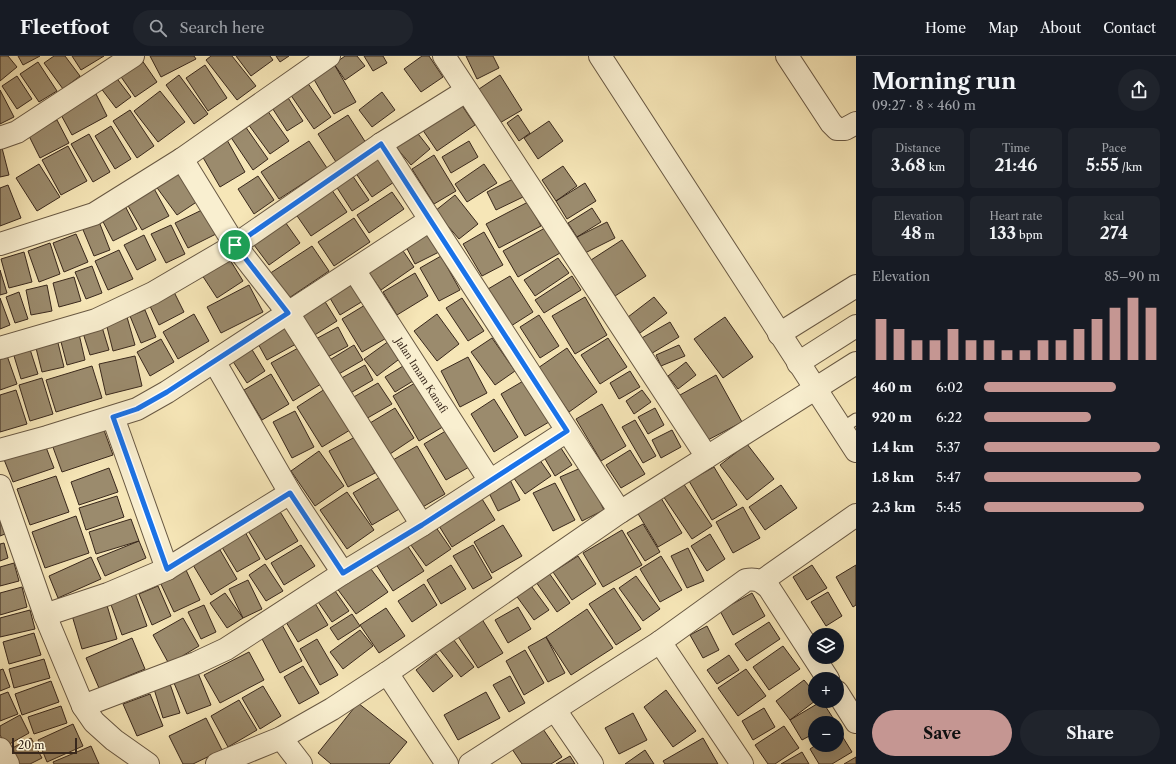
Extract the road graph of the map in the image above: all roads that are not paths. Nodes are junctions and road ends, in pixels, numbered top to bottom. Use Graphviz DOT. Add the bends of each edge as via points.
graph roads {
  1 [pos="133,56"];
  2 [pos="329,56"];
  3 [pos="444,56"];
  4 [pos="600,56"];
  5 [pos="787,56"];
  6 [pos="466,90"];
  7 [pos="847,126"];
  8 [pos="0,138"];
  9 [pos="381,144"];
  10 [pos="182,159"];
  11 [pos="430,220"];
  12 [pos="0,244"];
  13 [pos="235,245"];
  14 [pos="354,270"];
  15 [pos="856,286"];
  16 [pos="288,313"];
  17 [pos="856,326"];
  18 [pos="779,334"];
  19 [pos="0,348"];
  20 [pos="214,361"];
  21 [pos="798,362"];
  22 [pos="856,363"];
  23 [pos="815,389"];
  24 [pos="113,417"];
  25 [pos="849,424"];
  26 [pos="567,431"];
  27 [pos="0,450"];
  28 [pos="856,451"];
  29 [pos="707,457"];
  30 [pos="490,481"];
  31 [pos="0,486"];
  32 [pos="290,493"];
  33 [pos="620,512"];
  34 [pos="856,515"];
  35 [pos="422,525"];
  36 [pos="167,569"];
  37 [pos="343,573"];
  38 [pos="762,581"];
  39 [pos="45,615"];
  40 [pos="660,642"];
  41 [pos="824,672"];
  42 [pos="387,674"];
  43 [pos="844,703"];
  44 [pos="83,706"];
  45 [pos="555,710"];
  46 [pos="856,722"];
  47 [pos="281,738"];
  48 [pos="0,749"];
  49 [pos="8,764"];
  50 [pos="148,764"];
  51 [pos="217,764"];
  52 [pos="301,764"];
  53 [pos="447,764"];
  54 [pos="470,764"];
  55 [pos="592,764"];
  56 [pos="742,764"];
  1 -- 8 [label="street" via="16,132"];
  2 -- 10 [label="street"];
  3 -- 6 [label="street"];
  4 -- 18 [label="street"];
  5 -- 7 [label="street" via="831,123"];
  6 -- 9 [label="street"];
  6 -- 29 [label="street"];
  9 -- 11 [label="street"];
  9 -- 13 [label="street"];
  10 -- 12 [label="street" via="94,214"];
  10 -- 13 [label="street"];
  11 -- 14 [label="street"];
  11 -- 26 [label="street"];
  13 -- 16 [label="street"];
  13 -- 19 [label="street" via="153,293 96,320"];
  14 -- 16 [label="street"];
  14 -- 30 [label="street, Jalan Imam Kanafi"];
  15 -- 18 [label="street"];
  16 -- 20 [label="street"];
  16 -- 35 [label="street"];
  17 -- 21 [label="street"];
  18 -- 21 [label="street"];
  20 -- 24 [label="street" via="137,409"];
  20 -- 32 [label="street"];
  21 -- 23 [label="street"];
  22 -- 23 [label="street"];
  23 -- 25 [label="street"];
  23 -- 29 [label="street"];
  24 -- 27 [label="street"];
  24 -- 36 [label="street"];
  25 -- 28 [label="street"];
  26 -- 30 [label="street"];
  26 -- 33 [label="street"];
  29 -- 33 [label="street"];
  30 -- 35 [label="street"];
  31 -- 39 [label="street"];
  32 -- 36 [label="street"];
  32 -- 37 [label="street"];
  33 -- 42 [label="street"];
  34 -- 38 [label="street"];
  35 -- 37 [label="street"];
  36 -- 39 [label="street" via="108,594"];
  37 -- 44 [label="street" via="226,649"];
  38 -- 40 [label="street" via="746,580"];
  38 -- 41 [label="street" via="778,601"];
  39 -- 44 [label="street"];
  40 -- 45 [label="street"];
  40 -- 56 [label="street"];
  42 -- 47 [label="street"];
  42 -- 53 [label="street"];
  43 -- 46 [label="street"];
  44 -- 50 [label="street" via="94,722 114,740"];
  45 -- 54 [label="street"];
  45 -- 55 [label="street"];
  47 -- 51 [label="street"];
  47 -- 52 [label="street"];
  48 -- 49 [label="street"];
}
